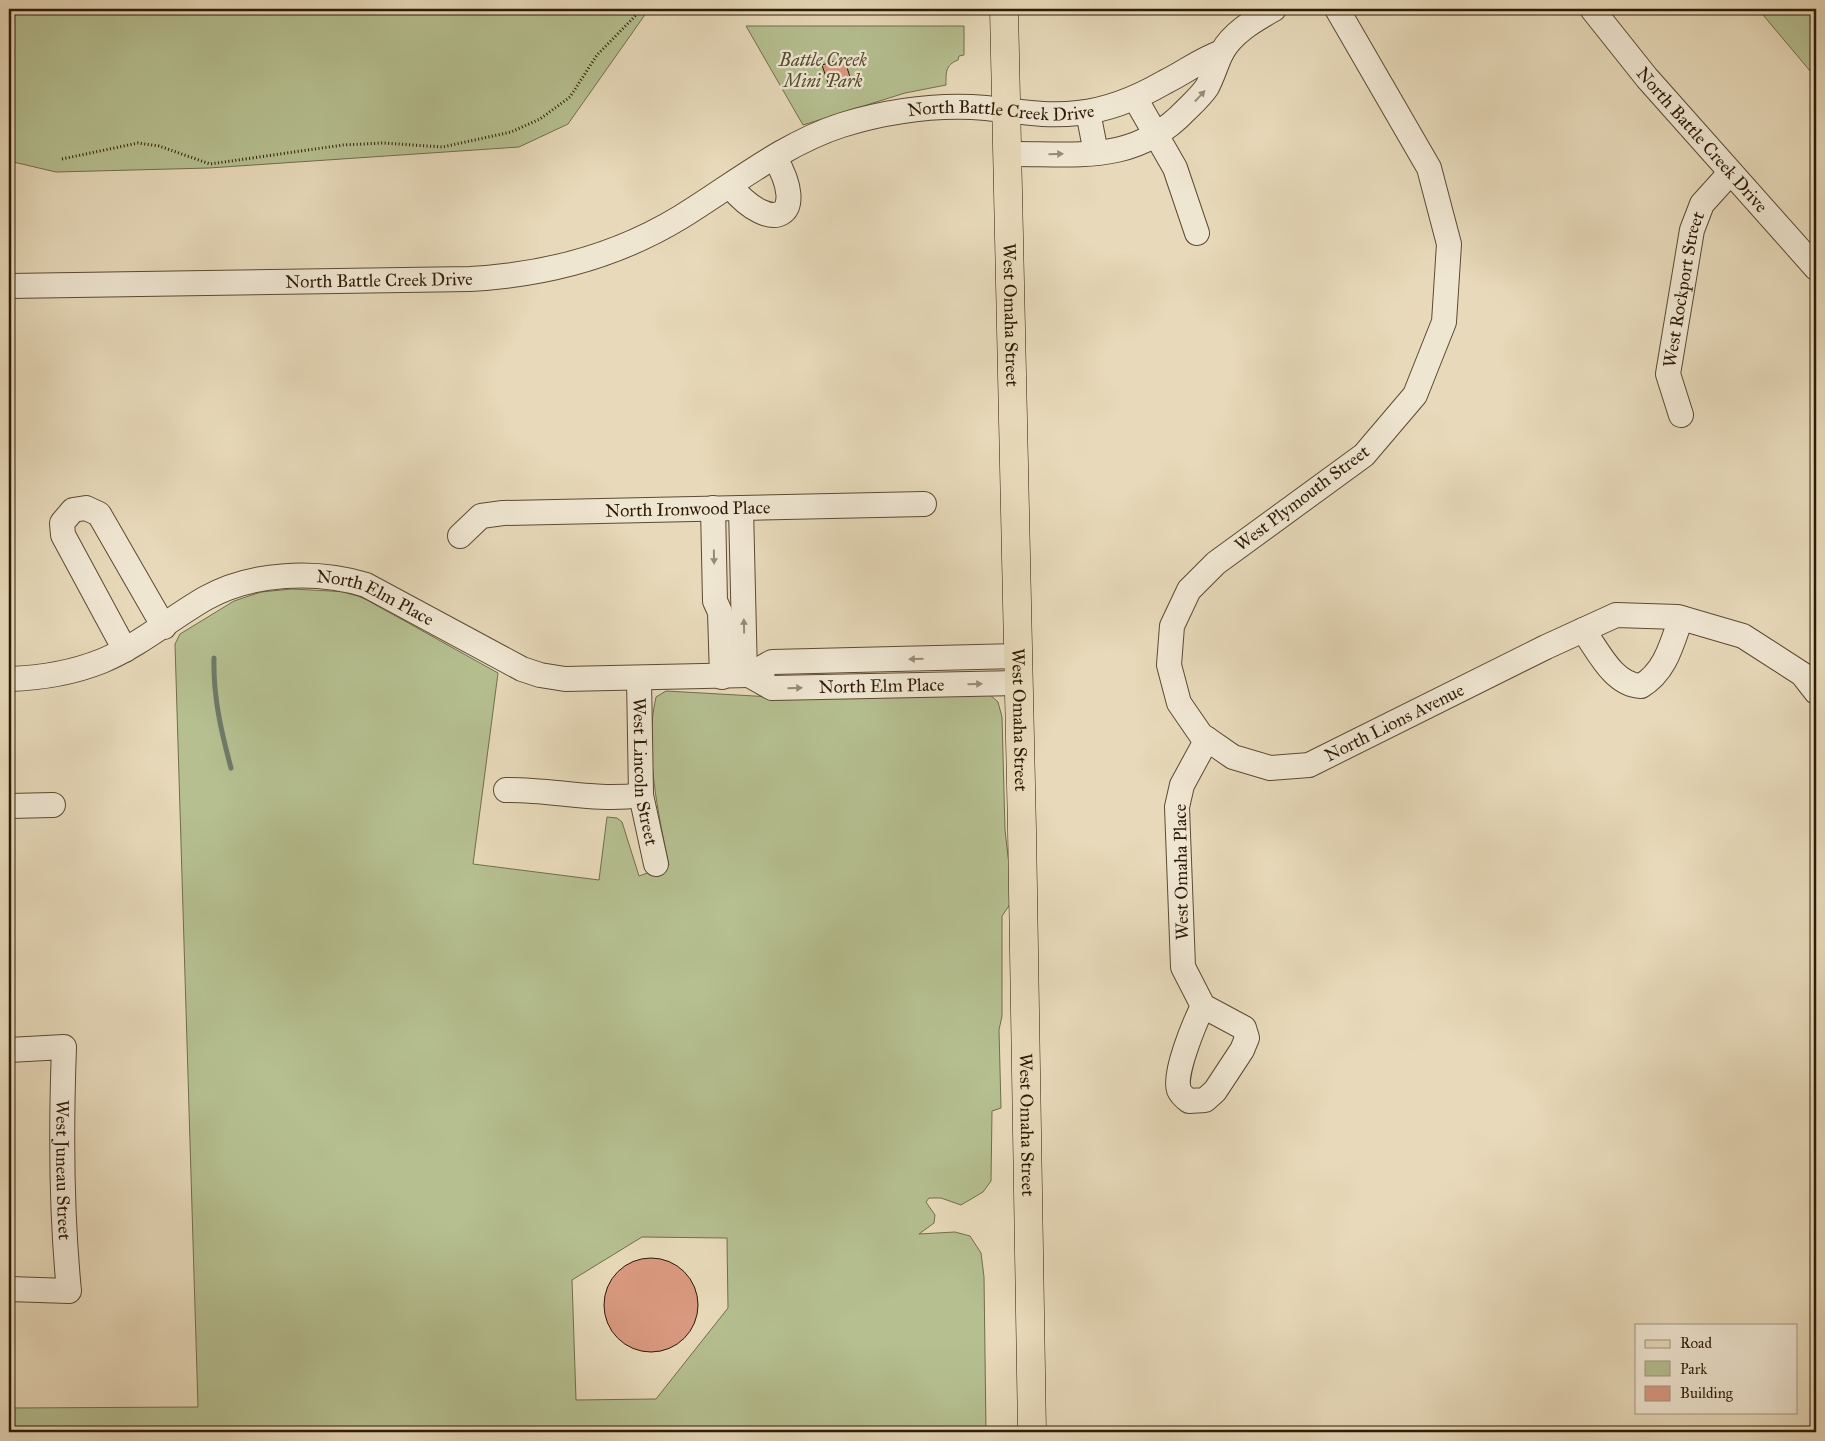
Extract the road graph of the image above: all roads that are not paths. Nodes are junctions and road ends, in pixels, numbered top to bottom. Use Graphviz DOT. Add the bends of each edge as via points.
graph roads {
  1 [pos="1004,9"];
  2 [pos="1274,9"];
  3 [pos="1336,9"];
  4 [pos="1592,9"];
  5 [pos="1246,16"];
  6 [pos="1222,52"];
  7 [pos="1135,98"];
  8 [pos="1007,112"];
  9 [pos="1088,112"];
  10 [pos="1156,136"];
  11 [pos="1096,153"];
  12 [pos="1008,154"];
  13 [pos="775,158"];
  14 [pos="1730,173"];
  15 [pos="730,186"];
  16 [pos="1197,233"];
  17 [pos="1816,268"];
  18 [pos="9,286"];
  19 [pos="1681,415"];
  20 [pos="924,504"];
  21 [pos="713,508"];
  22 [pos="741,508"];
  23 [pos="460,536"];
  24 [pos="1681,618"];
  25 [pos="164,627"];
  26 [pos="1583,630"];
  27 [pos="125,650"];
  28 [pos="1018,656"];
  29 [pos="739,676"];
  30 [pos="639,678"];
  31 [pos="9,679"];
  32 [pos="1018,683"];
  33 [pos="1816,692"];
  34 [pos="1204,737"];
  35 [pos="506,790"];
  36 [pos="641,795"];
  37 [pos="53,805"];
  38 [pos="9,806"];
  39 [pos="656,864"];
  40 [pos="1203,1006"];
  41 [pos="9,1050"];
  42 [pos="9,1289"];
  43 [pos="1032,1432"];
  1 -- 8 [label="main road, West Omaha Street"];
  2 -- 5 [label="street, North Battle Creek Drive"];
  3 -- 34 [label="street, West Plymouth Street" via="1429,168 1449,244 1444,322 1415,395 1364,455 1216,563 1189,590 1172,626 1169,665 1179,703"];
  4 -- 14 [label="street, North Battle Creek Drive"];
  5 -- 6 [label="street, North Battle Creek Drive"];
  6 -- 7 [label="street, North Battle Creek Drive" via="1199,61"];
  10 -- 6 [label="street, North Battle Creek Drive, one-way" via="1172,125 1205,90"];
  7 -- 9 [label="street, North Battle Creek Drive"];
  7 -- 10 [label="street"];
  8 -- 9 [label="street, North Battle Creek Drive" via="1027,115"];
  8 -- 12 [label="main road, West Omaha Street"];
  8 -- 13 [label="street, North Battle Creek Drive" via="986,108 925,108 872,117 822,132"];
  9 -- 11 [label="street"];
  10 -- 11 [label="street, North Battle Creek Drive" via="1126,148"];
  10 -- 16 [label="street" via="1175,168"];
  12 -- 11 [label="street, North Battle Creek Drive, one-way"];
  12 -- 28 [label="main road, West Omaha Street"];
  13 -- 15 [label="street, North Battle Creek Drive"];
  13 -- 15 [label="street" via="784,174 789,194 781,213 771,216 753,209"];
  14 -- 17 [label="street, North Battle Creek Drive"];
  14 -- 19 [label="street, West Rockport Street" via="1702,204 1692,230 1668,374"];
  15 -- 18 [label="street, North Battle Creek Drive" via="679,218 620,247 571,264 507,276"];
  20 -- 22 [label="street, North Ironwood Place"];
  21 -- 22 [label="street, North Ironwood Place"];
  21 -- 23 [label="street, North Ironwood Place" via="503,513 481,516"];
  21 -- 29 [label="street, one-way" via="714,601"];
  29 -- 22 [label="street, one-way"];
  24 -- 26 [label="street, North Lions Avenue" via="1616,615"];
  24 -- 26 [label="street" via="1668,656 1649,681 1641,686 1624,682 1614,674"];
  24 -- 33 [label="street, North Lions Avenue" via="1743,636 1802,674"];
  25 -- 27 [label="street, North Elm Place"];
  25 -- 27 [label="street" via="99,514 86,508 72,510 62,523 63,535"];
  25 -- 30 [label="street, North Elm Place" via="208,597 246,583 284,577 334,578 366,585 540,675 565,679"];
  26 -- 34 [label="street, North Lions Avenue" via="1309,765 1270,768 1233,757"];
  27 -- 31 [label="street, North Elm Place" via="80,669 36,678"];
  28 -- 29 [label="street, North Elm Place, one-way" via="772,662"];
  28 -- 32 [label="main road, West Omaha Street"];
  29 -- 30 [label="street, North Elm Place"];
  29 -- 32 [label="street, North Elm Place, one-way" via="772,688"];
  30 -- 36 [label="street, West Lincoln Street"];
  32 -- 43 [label="main road, West Omaha Street"];
  34 -- 40 [label="street, West Omaha Place" via="1182,785 1177,807 1183,967"];
  35 -- 36 [label="street" via="535,790 595,798"];
  36 -- 39 [label="street, West Lincoln Street"];
  37 -- 38 [label="street"];
  41 -- 42 [label="street, West Juneau Street" via="64,1047 65,1255 69,1291"];
}
